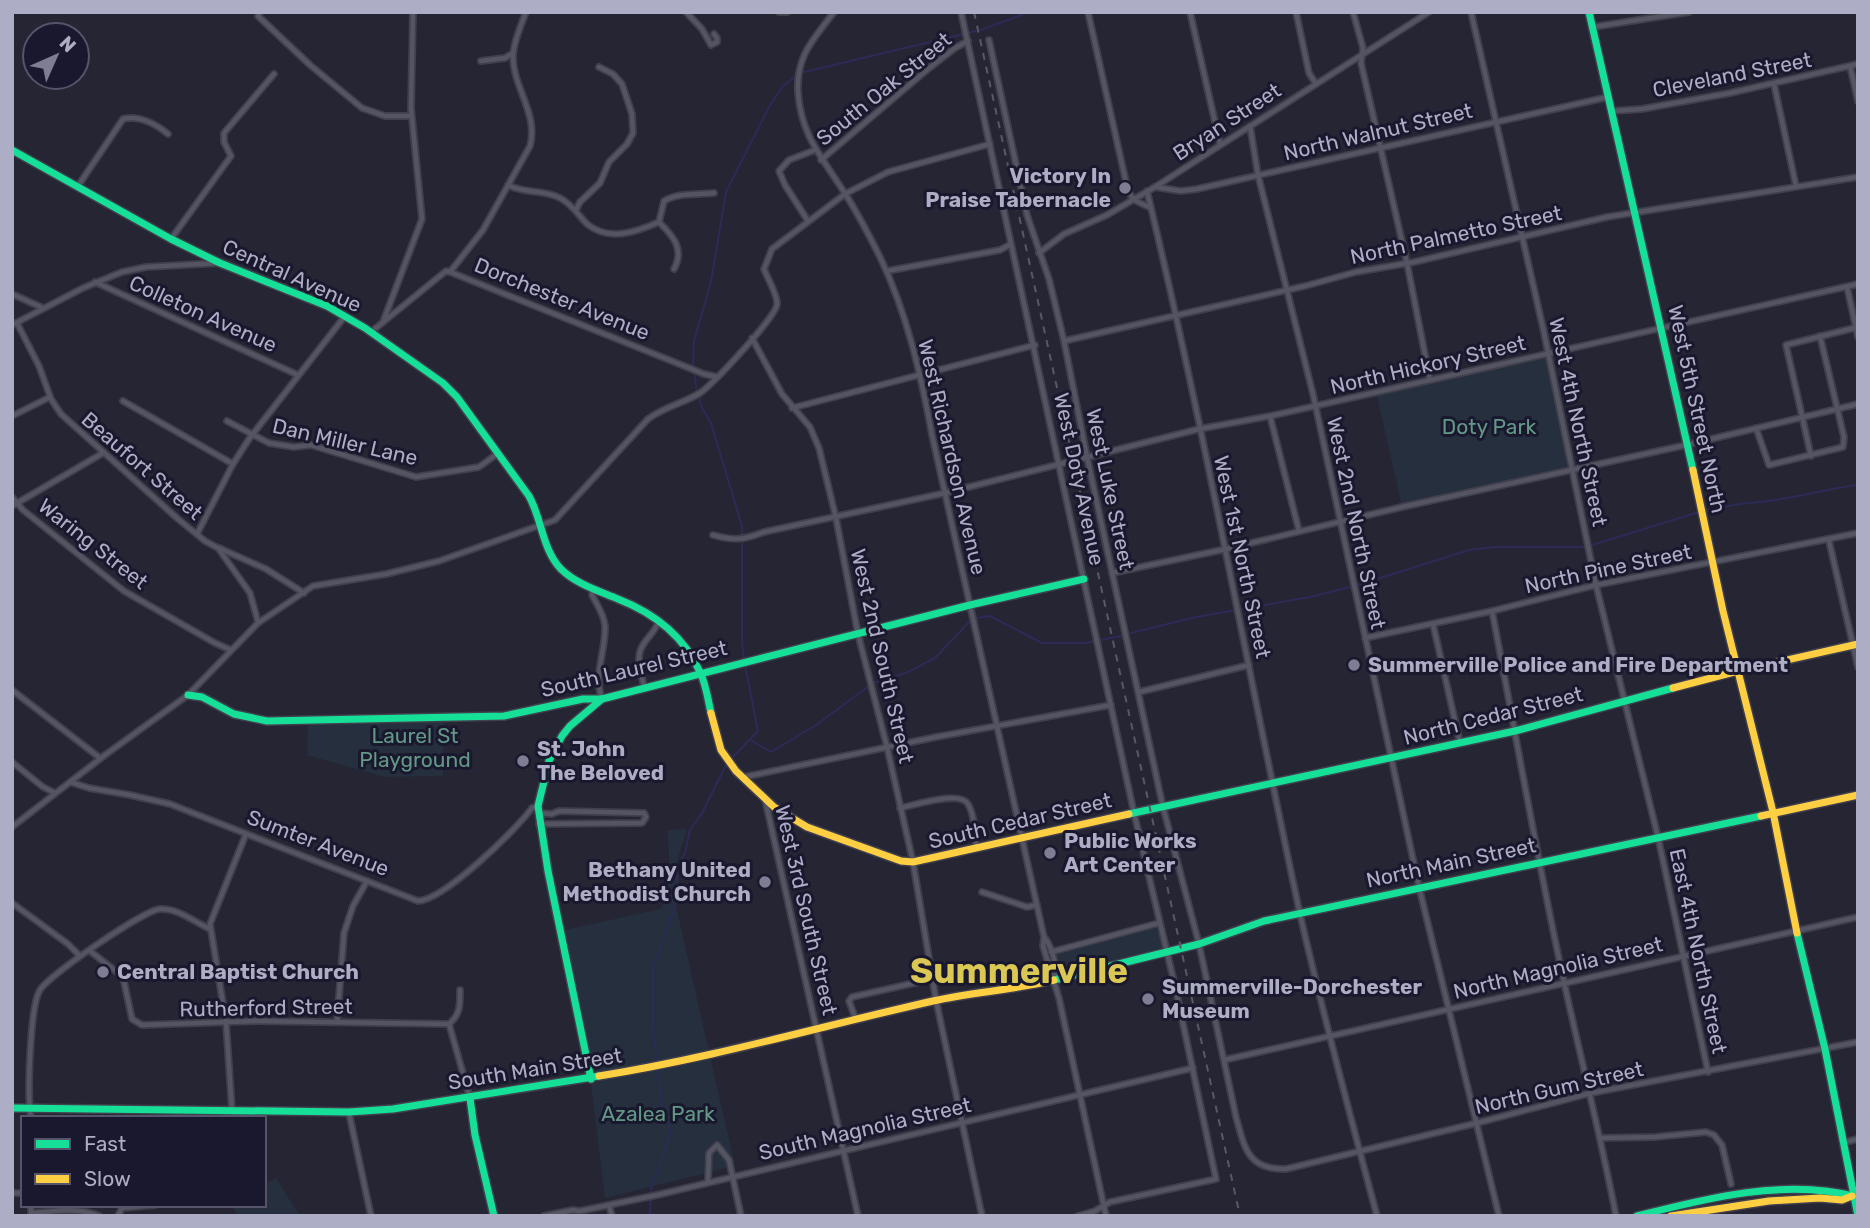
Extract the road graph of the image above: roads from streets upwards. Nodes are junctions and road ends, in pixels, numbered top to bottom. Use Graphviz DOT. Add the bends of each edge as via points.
graph roads {
  1 [pos="260,12"];
  2 [pos="413,12"];
  3 [pos="526,12"];
  4 [pos="686,12"];
  5 [pos="779,12"];
  6 [pos="787,12"];
  7 [pos="834,12"];
  8 [pos="961,12"];
  9 [pos="1088,12"];
  10 [pos="1190,12"];
  11 [pos="1296,12"];
  12 [pos="1353,12"];
  13 [pos="1429,12"];
  14 [pos="1471,12"];
  15 [pos="1588,12"];
  16 [pos="1689,12"];
  17 [pos="1592,27"];
  18 [pos="714,34"];
  19 [pos="989,40"];
  20 [pos="968,41"];
  21 [pos="513,53"];
  22 [pos="1363,54"];
  23 [pos="481,61"];
  24 [pos="1858,64"];
  25 [pos="1850,66"];
  26 [pos="599,67"];
  27 [pos="274,74"];
  28 [pos="1315,84"];
  29 [pos="1774,84"];
  30 [pos="1608,97"];
  31 [pos="1858,101"];
  32 [pos="1612,111"];
  33 [pos="411,116"];
  34 [pos="1496,121"];
  35 [pos="1250,126"];
  36 [pos="168,134"];
  37 [pos="990,144"];
  38 [pos="1220,145"];
  39 [pos="1380,148"];
  40 [pos="12,150"];
  41 [pos="815,150"];
  42 [pos="821,160"];
  43 [pos="1258,175"];
  44 [pos="1858,177"];
  45 [pos="508,185"];
  46 [pos="78,186"];
  47 [pos="1155,187"];
  48 [pos="1797,187"];
  49 [pos="1147,191"];
  50 [pos="714,193"];
  51 [pos="845,194"];
  52 [pos="1134,200"];
  53 [pos="1152,208"];
  54 [pos="575,211"];
  55 [pos="1634,213"];
  56 [pos="659,222"];
  57 [pos="809,222"];
  58 [pos="1522,236"];
  59 [pos="171,239"];
  60 [pos="1011,243"];
  61 [pos="1039,253"];
  62 [pos="220,262"];
  63 [pos="1406,263"];
  64 [pos="674,269"];
  65 [pos="886,271"];
  66 [pos="450,272"];
  67 [pos="95,282"];
  68 [pos="1858,285"];
  69 [pos="1847,287"];
  70 [pos="1288,290"];
  71 [pos="12,294"];
  72 [pos="44,309"];
  73 [pos="345,316"];
  74 [pos="1177,316"];
  75 [pos="383,322"];
  76 [pos="15,324"];
  77 [pos="1857,327"];
  78 [pos="1662,328"];
  79 [pos="371,332"];
  80 [pos="1820,336"];
  81 [pos="1858,337"];
  82 [pos="752,338"];
  83 [pos="1064,341"];
  84 [pos="1035,345"];
  85 [pos="1547,354"];
  86 [pos="921,374"];
  87 [pos="298,375"];
  88 [pos="717,377"];
  89 [pos="1430,380"];
  90 [pos="50,397"];
  91 [pos="122,401"];
  92 [pos="1858,404"];
  93 [pos="1314,406"];
  94 [pos="792,408"];
  95 [pos="1836,408"];
  96 [pos="12,416"];
  97 [pos="1270,416"];
  98 [pos="1802,416"];
  99 [pos="227,421"];
  100 [pos="1756,428"];
  101 [pos="1199,429"];
  102 [pos="253,433"];
  103 [pos="1686,445"];
  104 [pos="103,453"];
  105 [pos="497,454"];
  106 [pos="1811,456"];
  107 [pos="1087,457"];
  108 [pos="1060,463"];
  109 [pos="233,464"];
  110 [pos="1573,469"];
  111 [pos="945,493"];
  112 [pos="12,497"];
  113 [pos="15,505"];
  114 [pos="835,518"];
  115 [pos="1340,522"];
  116 [pos="542,526"];
  117 [pos="1299,531"];
  118 [pos="197,534"];
  119 [pos="1858,534"];
  120 [pos="713,535"];
  121 [pos="1829,541"];
  122 [pos="218,548"];
  123 [pos="1226,550"];
  124 [pos="1712,562"];
  125 [pos="1112,573"];
  126 [pos="1084,579"];
  127 [pos="1596,585"];
  128 [pos="593,590"];
  129 [pos="304,593"];
  130 [pos="970,605"];
  131 [pos="1492,611"];
  132 [pos="659,620"];
  133 [pos="258,623"];
  134 [pos="1433,624"];
  135 [pos="858,634"];
  136 [pos="1365,638"];
  137 [pos="1855,645"];
  138 [pos="231,650"];
  139 [pos="1249,665"];
  140 [pos="1858,667"];
  141 [pos="1738,671"];
  142 [pos="701,673"];
  143 [pos="644,686"];
  144 [pos="12,690"];
  145 [pos="1139,692"];
  146 [pos="188,695"];
  147 [pos="602,699"];
  148 [pos="1626,701"];
  149 [pos="1111,705"];
  150 [pos="996,726"];
  151 [pos="1515,731"];
  152 [pos="1460,743"];
  153 [pos="887,747"];
  154 [pos="100,758"];
  155 [pos="1393,759"];
  156 [pos="12,762"];
  157 [pos="744,777"];
  158 [pos="70,782"];
  159 [pos="1274,783"];
  160 [pos="55,793"];
  161 [pos="1858,795"];
  162 [pos="764,798"];
  163 [pos="900,807"];
  164 [pos="1163,807"];
  165 [pos="1773,812"];
  166 [pos="1134,813"];
  167 [pos="527,815"];
  168 [pos="539,815"];
  169 [pos="12,827"];
  170 [pos="246,834"];
  171 [pos="1658,837"];
  172 [pos="1021,838"];
  173 [pos="976,847"];
  174 [pos="913,862"];
  175 [pos="1540,863"];
  176 [pos="367,881"];
  177 [pos="1419,887"];
  178 [pos="982,892"];
  179 [pos="13,905"];
  180 [pos="1037,905"];
  181 [pos="1300,913"];
  182 [pos="1858,917"];
  183 [pos="1160,923"];
  184 [pos="210,929"];
  185 [pos="1797,932"];
  186 [pos="1044,937"];
  187 [pos="1199,944"];
  188 [pos="90,951"];
  189 [pos="1051,951"];
  190 [pos="1167,952"];
  191 [pos="1684,956"];
  192 [pos="78,958"];
  193 [pos="932,979"];
  194 [pos="1055,980"];
  195 [pos="1564,984"];
  196 [pos="460,990"];
  197 [pos="936,1000"];
  198 [pos="1449,1009"];
  199 [pos="856,1020"];
  200 [pos="226,1022"];
  201 [pos="337,1022"];
  202 [pos="449,1024"];
  203 [pos="818,1030"];
  204 [pos="1328,1036"];
  205 [pos="1858,1042"];
  206 [pos="1825,1049"];
  207 [pos="1224,1060"];
  208 [pos="1193,1068"];
  209 [pos="1709,1072"];
  210 [pos="591,1079"];
  211 [pos="1591,1093"];
  212 [pos="1080,1094"];
  213 [pos="470,1098"];
  214 [pos="12,1108"];
  215 [pos="30,1108"];
  216 [pos="232,1111"];
  217 [pos="349,1112"];
  218 [pos="31,1116"];
  219 [pos="962,1122"];
  220 [pos="1477,1123"];
  221 [pos="1600,1138"];
  222 [pos="1858,1139"];
  223 [pos="1844,1142"];
  224 [pos="844,1150"];
  225 [pos="1359,1152"];
  226 [pos="1269,1169"];
  227 [pos="732,1177"];
  228 [pos="708,1183"];
  229 [pos="1731,1184"];
  230 [pos="1855,1196"];
  231 [pos="609,1205"];
  232 [pos="1104,1206"];
  233 [pos="133,1207"];
  234 [pos="31,1214"];
  235 [pos="99,1216"];
  236 [pos="118,1216"];
  237 [pos="371,1216"];
  238 [pos="494,1216"];
  239 [pos="544,1216"];
  240 [pos="611,1216"];
  241 [pos="741,1216"];
  242 [pos="858,1216"];
  243 [pos="982,1216"];
  244 [pos="1078,1216"];
  245 [pos="1106,1216"];
  246 [pos="1377,1216"];
  247 [pos="1499,1216"];
  248 [pos="1616,1216"];
  249 [pos="1637,1216"];
  250 [pos="1671,1216"];
  251 [pos="1857,1216"];
  1 -- 33 [label="street" via="258,16 276,34 362,108 385,116"];
  2 -- 33 [label="street"];
  3 -- 21 [label="street"];
  4 -- 18 [label="street" via="711,45 717,42"];
  5 -- 6 [label="street"];
  7 -- 41 [label="street, West Richardson Avenue" via="805,51 799,70 799,102"];
  8 -- 20 [label="street, West Doty Avenue"];
  9 -- 52 [label="street" via="1128,191"];
  10 -- 38 [label="street"];
  11 -- 28 [label="street"];
  12 -- 22 [label="street"];
  13 -- 22 [label="street, Bryan Street"];
  14 -- 34 [label="street, West 4th North Street"];
  15 -- 17 [label="street, West 5th Street North"];
  16 -- 17 [label="street"];
  17 -- 30 [label="street, West 5th Street North"];
  19 -- 61 [label="street, West Luke Street"];
  20 -- 37 [label="street, West Doty Avenue"];
  20 -- 42 [label="street, South Oak Street"];
  21 -- 23 [label="street"];
  21 -- 45 [label="street" via="533,135"];
  22 -- 28 [label="street, Bryan Street"];
  22 -- 39 [label="street" via="1361,63"];
  24 -- 25 [label="street, Cleveland Street"];
  25 -- 29 [label="street, Cleveland Street"];
  25 -- 31 [label="street"];
  26 -- 54 [label="street" via="622,84 633,133"];
  27 -- 59 [label="street" via="223,133 231,156"];
  28 -- 35 [label="street, Bryan Street"];
  29 -- 32 [label="street, Cleveland Street"];
  29 -- 48 [label="street"];
  30 -- 32 [label="street, West 5th Street North"];
  30 -- 34 [label="street, North Walnut Street"];
  32 -- 55 [label="street, West 5th Street North"];
  33 -- 75 [label="street" via="421,223"];
  34 -- 39 [label="street, North Walnut Street"];
  34 -- 58 [label="street, West 4th North Street"];
  35 -- 38 [label="street, Bryan Street"];
  35 -- 43 [label="street, West 2nd North Street"];
  36 -- 46 [label="street" via="145,120 123,119"];
  37 -- 51 [label="street" via="897,170"];
  37 -- 60 [label="street, West Doty Avenue"];
  38 -- 47 [label="street, Bryan Street"];
  39 -- 43 [label="street, North Walnut Street"];
  39 -- 63 [label="street"];
  40 -- 46 [label="street, Central Avenue"];
  41 -- 42 [label="street, West Richardson Avenue"];
  41 -- 57 [label="street" via="789,160 779,171"];
  42 -- 51 [label="street, West Richardson Avenue"];
  43 -- 47 [label="street, North Walnut Street" via="1186,191"];
  43 -- 70 [label="street, West 2nd North Street"];
  44 -- 48 [label="street, North Palmetto Street"];
  45 -- 54 [label="street" via="552,194"];
  45 -- 66 [label="street"];
  46 -- 59 [label="street, Central Avenue"];
  47 -- 49 [label="street, Bryan Street"];
  48 -- 55 [label="street, North Palmetto Street"];
  49 -- 52 [label="street, Bryan Street"];
  49 -- 53 [label="street, West 1st North Street"];
  50 -- 56 [label="street" via="671,197 664,201"];
  51 -- 57 [label="street"];
  51 -- 65 [label="street, West Richardson Avenue"];
  52 -- 53 [label="street"];
  52 -- 61 [label="street, Bryan Street" via="1065,234"];
  53 -- 74 [label="street, West 1st North Street"];
  54 -- 56 [label="street" via="594,228 622,235"];
  55 -- 58 [label="street, North Palmetto Street"];
  55 -- 78 [label="street, West 5th Street North"];
  56 -- 64 [label="street" via="677,244 679,258"];
  57 -- 82 [label="street" via="768,254 764,269 778,302"];
  58 -- 63 [label="street, North Palmetto Street"];
  58 -- 85 [label="street, West 4th North Street"];
  59 -- 62 [label="street, Central Avenue"];
  60 -- 65 [label="street" via="1000,250"];
  60 -- 84 [label="street, West Doty Avenue"];
  61 -- 83 [label="street, West Luke Street"];
  62 -- 67 [label="street" via="130,270"];
  62 -- 73 [label="street, Central Avenue"];
  63 -- 70 [label="street, North Palmetto Street"];
  63 -- 89 [label="street"];
  65 -- 86 [label="street, West Richardson Avenue"];
  66 -- 75 [label="street, Dorchester Avenue"];
  66 -- 88 [label="street, Dorchester Avenue"];
  67 -- 72 [label="street"];
  67 -- 87 [label="street, Colleton Avenue"];
  68 -- 69 [label="street, North Hickory Street"];
  69 -- 77 [label="street"];
  69 -- 78 [label="street, North Hickory Street"];
  70 -- 74 [label="street, North Palmetto Street"];
  70 -- 93 [label="street, West 2nd North Street"];
  71 -- 72 [label="street"];
  72 -- 76 [label="street"];
  73 -- 79 [label="street, Central Avenue"];
  73 -- 87 [label="street"];
  74 -- 83 [label="street, North Palmetto Street"];
  74 -- 101 [label="street, West 1st North Street"];
  75 -- 79 [label="street, Dorchester Avenue"];
  76 -- 90 [label="street, Beaufort Street"];
  77 -- 80 [label="street"];
  77 -- 81 [label="street"];
  78 -- 85 [label="street, North Hickory Street"];
  78 -- 103 [label="street, West 5th Street North"];
  79 -- 105 [label="street, Central Avenue" via="450,389"];
  80 -- 95 [label="street"];
  80 -- 98 [label="street" via="1786,345"];
  82 -- 88 [label="street"];
  82 -- 94 [label="street, West 2nd South Street"];
  83 -- 107 [label="street, West Luke Street"];
  84 -- 86 [label="street"];
  84 -- 108 [label="street, West Doty Avenue"];
  85 -- 89 [label="street, North Hickory Street"];
  85 -- 110 [label="street, West 4th North Street"];
  86 -- 94 [label="street"];
  86 -- 111 [label="street, West Richardson Avenue"];
  87 -- 102 [label="street"];
  88 -- 116 [label="street" via="697,394 648,419 555,520"];
  89 -- 93 [label="street, North Hickory Street"];
  90 -- 96 [label="street"];
  90 -- 104 [label="street, Beaufort Street" via="65,419"];
  91 -- 109 [label="street"];
  92 -- 95 [label="street"];
  93 -- 97 [label="street, North Hickory Street"];
  93 -- 115 [label="street, West 2nd North Street"];
  94 -- 114 [label="street, West 2nd South Street" via="817,440"];
  95 -- 98 [label="street"];
  95 -- 106 [label="street" via="1843,447"];
  97 -- 101 [label="street, North Hickory Street"];
  97 -- 117 [label="street"];
  98 -- 100 [label="street"];
  98 -- 106 [label="street"];
  99 -- 102 [label="street, Dan Miller Lane"];
  100 -- 103 [label="street"];
  100 -- 106 [label="street" via="1769,465"];
  101 -- 107 [label="street, North Hickory Street"];
  101 -- 123 [label="street, West 1st North Street"];
  102 -- 105 [label="street, Dan Miller Lane" via="269,443 311,446 416,477 479,467"];
  102 -- 109 [label="street"];
  103 -- 110 [label="street"];
  103 -- 124 [label="street, West 5th Street North"];
  104 -- 113 [label="street"];
  104 -- 118 [label="street, Beaufort Street"];
  105 -- 116 [label="street, Central Avenue" via="529,496"];
  107 -- 108 [label="street, North Hickory Street"];
  107 -- 125 [label="street, West Luke Street"];
  108 -- 111 [label="street, North Hickory Street"];
  108 -- 126 [label="street, West Doty Avenue"];
  109 -- 118 [label="street"];
  110 -- 115 [label="street"];
  110 -- 127 [label="street, West 4th North Street"];
  111 -- 114 [label="street, North Hickory Street"];
  111 -- 130 [label="street, West Richardson Avenue"];
  112 -- 113 [label="street, Waring Street"];
  113 -- 138 [label="street, Waring Street" via="124,591"];
  114 -- 120 [label="street, North Hickory Street" via="742,539"];
  114 -- 135 [label="street, West 2nd South Street"];
  115 -- 117 [label="street"];
  115 -- 136 [label="street, West 2nd North Street"];
  116 -- 128 [label="street, Central Avenue" via="557,564"];
  116 -- 129 [label="street" via="451,558 313,586"];
  117 -- 123 [label="street"];
  118 -- 122 [label="street, Beaufort Street"];
  119 -- 121 [label="street, North Pine Street"];
  121 -- 124 [label="street, North Pine Street"];
  121 -- 137 [label="street"];
  122 -- 129 [label="street" via="267,569"];
  122 -- 133 [label="street, Beaufort Street" via="250,593"];
  123 -- 125 [label="street"];
  123 -- 139 [label="street, West 1st North Street"];
  124 -- 127 [label="street, North Pine Street"];
  124 -- 141 [label="street, West 5th Street North"];
  125 -- 145 [label="street, West Luke Street"];
  126 -- 130 [label="street, South Laurel Street"];
  126 -- 149 [label="street, West Doty Avenue"];
  127 -- 131 [label="street, North Pine Street"];
  127 -- 148 [label="street, West 4th North Street"];
  128 -- 132 [label="street, Central Avenue"];
  128 -- 147 [label="street" via="605,626 597,680"];
  129 -- 133 [label="street"];
  130 -- 135 [label="street, South Laurel Street"];
  130 -- 150 [label="street, West Richardson Avenue"];
  131 -- 134 [label="street, North Pine Street"];
  131 -- 151 [label="street"];
  132 -- 142 [label="street, Central Avenue" via="681,639"];
  132 -- 143 [label="street" via="639,654"];
  133 -- 138 [label="street"];
  134 -- 136 [label="street, North Pine Street"];
  134 -- 152 [label="street"];
  135 -- 142 [label="street, South Laurel Street"];
  135 -- 153 [label="street, West 2nd South Street"];
  136 -- 155 [label="street, West 2nd North Street"];
  137 -- 140 [label="street"];
  137 -- 141 [label="street, North Cedar Street"];
  138 -- 146 [label="street"];
  139 -- 145 [label="street"];
  139 -- 159 [label="street, West 1st North Street"];
  141 -- 148 [label="street, North Cedar Street"];
  141 -- 165 [label="street, West 5th Street North"];
  142 -- 143 [label="street, South Laurel Street"];
  142 -- 157 [label="street, Central Avenue" via="725,758"];
  143 -- 147 [label="street, South Laurel Street"];
  144 -- 154 [label="street"];
  145 -- 164 [label="street, West Luke Street"];
  146 -- 147 [label="street, South Laurel Street" via="234,714 267,721 503,716"];
  146 -- 154 [label="street"];
  147 -- 168 [label="street" via="562,736 550,761"];
  148 -- 151 [label="street, North Cedar Street"];
  148 -- 171 [label="street, West 4th North Street"];
  149 -- 150 [label="street"];
  149 -- 166 [label="street, West Doty Avenue"];
  150 -- 153 [label="street"];
  150 -- 172 [label="street, West Richardson Avenue"];
  151 -- 152 [label="street, North Cedar Street"];
  151 -- 175 [label="street"];
  152 -- 155 [label="street, North Cedar Street"];
  153 -- 157 [label="street"];
  153 -- 163 [label="street, West 2nd South Street"];
  154 -- 158 [label="street"];
  155 -- 159 [label="street, North Cedar Street"];
  155 -- 177 [label="street, West 2nd North Street"];
  156 -- 160 [label="street"];
  157 -- 162 [label="street, Central Avenue"];
  158 -- 160 [label="street"];
  158 -- 170 [label="street, Sumter Avenue" via="170,804"];
  159 -- 164 [label="street, North Cedar Street"];
  159 -- 181 [label="street, West 1st North Street"];
  160 -- 169 [label="street"];
  161 -- 165 [label="street, North Main Street"];
  162 -- 174 [label="street, Central Avenue" via="821,834"];
  162 -- 203 [label="street, West 3rd South Street"];
  163 -- 173 [label="street" via="962,798 972,814"];
  163 -- 174 [label="street, West 2nd South Street"];
  164 -- 166 [label="street, North Cedar Street"];
  164 -- 187 [label="street, West Luke Street"];
  165 -- 171 [label="street, North Main Street"];
  165 -- 185 [label="street, West 5th Street North"];
  166 -- 172 [label="street, South Cedar Street"];
  166 -- 183 [label="street, West Doty Avenue"];
  167 -- 168 [label="street"];
  167 -- 168 [label="street, Sumter Avenue" via="532,808"];
  167 -- 176 [label="street, Sumter Avenue" via="488,854 424,901"];
  168 -- 168 [label="street" via="642,823 646,817 643,813 559,811"];
  168 -- 210 [label="street"];
  170 -- 176 [label="street, Sumter Avenue"];
  170 -- 184 [label="street"];
  171 -- 175 [label="street, North Main Street"];
  171 -- 191 [label="street, East 4th North Street"];
  172 -- 173 [label="street, South Cedar Street"];
  172 -- 180 [label="street, West Richardson Avenue"];
  173 -- 174 [label="street, South Cedar Street"];
  174 -- 193 [label="street, West 2nd South Street"];
  175 -- 177 [label="street, North Main Street"];
  175 -- 195 [label="street"];
  176 -- 201 [label="street" via="344,933"];
  177 -- 181 [label="street, North Main Street"];
  177 -- 198 [label="street, West 2nd North Street"];
  178 -- 180 [label="street" via="1027,907"];
  179 -- 192 [label="street" via="68,944"];
  180 -- 186 [label="street, West Richardson Avenue"];
  181 -- 187 [label="street, North Main Street"];
  181 -- 204 [label="street, West 1st North Street"];
  182 -- 185 [label="street, North Magnolia Street"];
  183 -- 189 [label="street"];
  183 -- 190 [label="street, West Doty Avenue"];
  184 -- 188 [label="street" via="162,909 129,924"];
  184 -- 200 [label="street"];
  185 -- 191 [label="street, North Magnolia Street"];
  185 -- 206 [label="street, West 5th Street North"];
  186 -- 189 [label="street, West Richardson Avenue"];
  186 -- 194 [label="street, West Richardson Avenue"];
  187 -- 190 [label="street, North Main Street"];
  187 -- 207 [label="street, West Luke Street"];
  188 -- 192 [label="street"];
  188 -- 200 [label="street, Rutherford Street" via="122,977 136,1023"];
  189 -- 194 [label="street, West Richardson Avenue"];
  190 -- 194 [label="street, North Main Street"];
  190 -- 208 [label="street, West Doty Avenue"];
  191 -- 195 [label="street, North Magnolia Street"];
  191 -- 209 [label="street, East 4th North Street"];
  192 -- 215 [label="street" via="43,986 36,999"];
  193 -- 197 [label="street, West 2nd South Street"];
  193 -- 199 [label="street" via="852,997 849,1001"];
  194 -- 197 [label="street, South Main Street"];
  194 -- 212 [label="street"];
  195 -- 198 [label="street, North Magnolia Street"];
  195 -- 211 [label="street"];
  196 -- 202 [label="street" via="460,1009"];
  197 -- 199 [label="street, South Main Street"];
  197 -- 219 [label="street, West 2nd South Street"];
  198 -- 204 [label="street, North Magnolia Street"];
  198 -- 220 [label="street, West 2nd North Street"];
  199 -- 203 [label="street, South Main Street"];
  200 -- 201 [label="street, Rutherford Street"];
  200 -- 216 [label="street"];
  201 -- 202 [label="street, Rutherford Street"];
  202 -- 213 [label="street"];
  203 -- 210 [label="street, South Main Street"];
  203 -- 224 [label="street, West 3rd South Street"];
  204 -- 207 [label="street, North Magnolia Street"];
  204 -- 225 [label="street, West 1st North Street"];
  205 -- 206 [label="street, North Gum Street"];
  206 -- 209 [label="street, North Gum Street"];
  206 -- 223 [label="street, West 5th Street North"];
  207 -- 226 [label="street, West Luke Street" via="1244,1144 1250,1157"];
  208 -- 212 [label="street, South Magnolia Street"];
  208 -- 232 [label="street, West Doty Avenue" via="1216,1179"];
  209 -- 211 [label="street, North Gum Street"];
  210 -- 213 [label="street, South Main Street"];
  211 -- 220 [label="street, North Gum Street"];
  211 -- 221 [label="street"];
  212 -- 219 [label="street, South Magnolia Street"];
  212 -- 232 [label="street"];
  213 -- 217 [label="street, South Main Street"];
  213 -- 238 [label="street"];
  214 -- 215 [label="street, South Main Street"];
  215 -- 216 [label="street, South Main Street"];
  215 -- 218 [label="street"];
  216 -- 217 [label="street, South Main Street"];
  217 -- 237 [label="street"];
  219 -- 224 [label="street, South Magnolia Street"];
  219 -- 243 [label="street, West 2nd South Street"];
  220 -- 225 [label="street, North Gum Street"];
  220 -- 247 [label="street, West 2nd North Street"];
  221 -- 229 [label="street" via="1706,1132 1721,1145"];
  221 -- 248 [label="street"];
  222 -- 223 [label="street"];
  223 -- 230 [label="street, West 5th Street North"];
  224 -- 227 [label="street, South Magnolia Street"];
  224 -- 242 [label="street, West 3rd South Street"];
  225 -- 226 [label="street, North Gum Street"];
  225 -- 246 [label="street, West 1st North Street"];
  227 -- 228 [label="street, South Magnolia Street"];
  227 -- 228 [label="street" via="729,1160 717,1145 709,1153"];
  227 -- 241 [label="street"];
  228 -- 231 [label="street, South Magnolia Street"];
  230 -- 249 [label="street" via="1779,1191"];
  230 -- 250 [label="street" via="1760,1202"];
  230 -- 251 [label="street, West 5th Street North"];
  231 -- 239 [label="street, South Magnolia Street"];
  231 -- 240 [label="street"];
  232 -- 244 [label="street"];
  232 -- 245 [label="street"];
  233 -- 236 [label="street" via="122,1208"];
  234 -- 235 [label="street" via="77,1209"];
}
